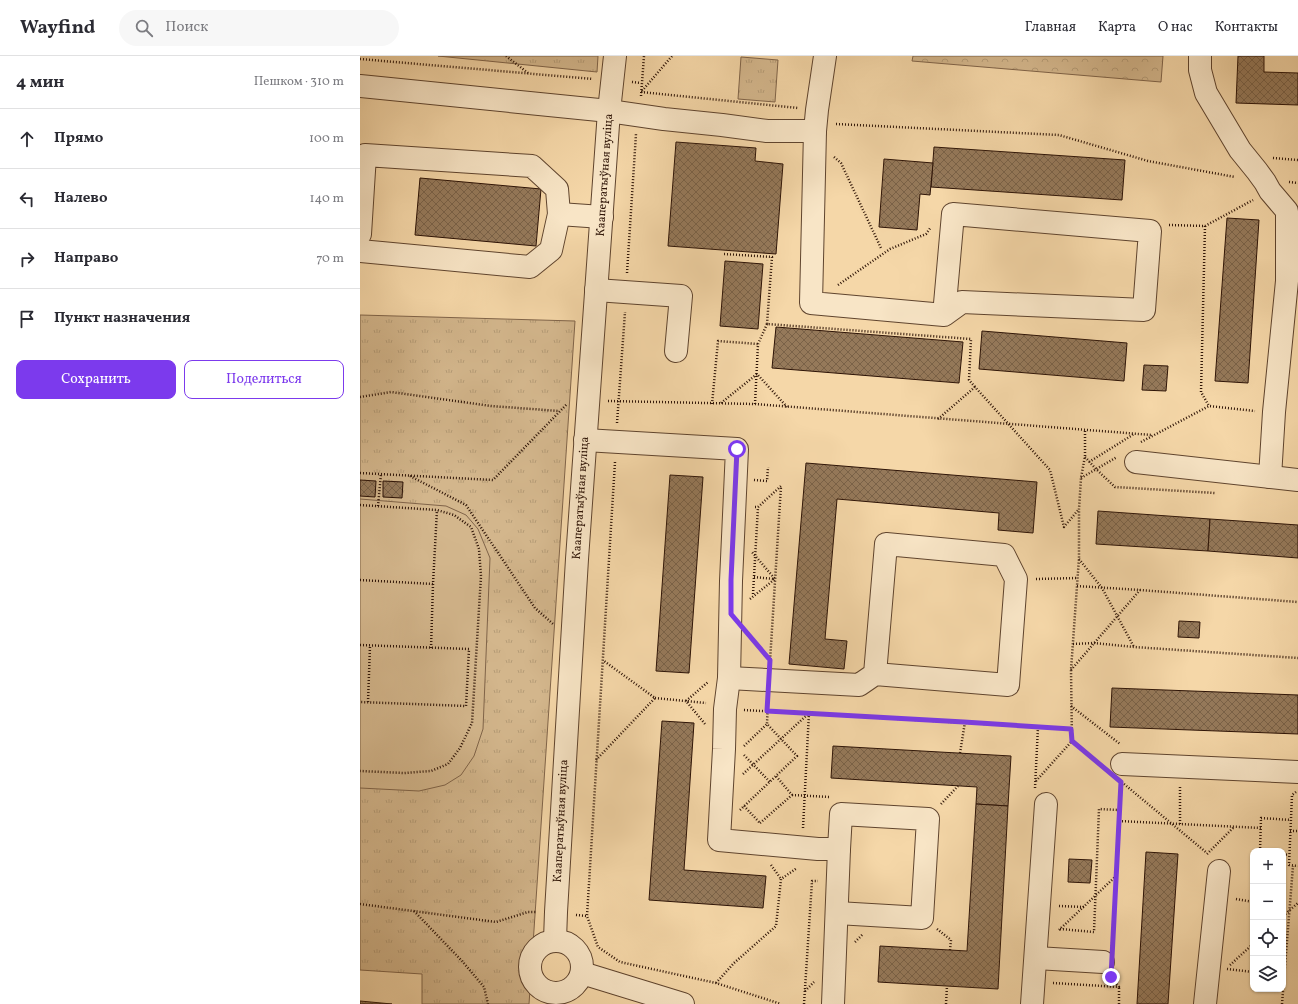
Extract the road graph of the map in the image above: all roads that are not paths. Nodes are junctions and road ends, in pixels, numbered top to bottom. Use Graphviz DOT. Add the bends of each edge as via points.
graph roads {
  1 [pos="615,56"];
  2 [pos="825,56"];
  3 [pos="1200,56"];
  4 [pos="360,86"];
  5 [pos="609,111"];
  6 [pos="815,126"];
  7 [pos="559,214"];
  8 [pos="602,217"];
  9 [pos="360,234"];
  10 [pos="360,251"];
  11 [pos="1293,282"];
  12 [pos="596,290"];
  13 [pos="944,315"];
  14 [pos="676,351"];
  15 [pos="585,440"];
  16 [pos="1132,453"];
  17 [pos="1270,478"];
  18 [pos="1298,480"];
  19 [pos="875,674"];
  20 [pos="721,678"];
  21 [pos="1115,768"];
  22 [pos="1298,772"];
  23 [pos="1046,804"];
  24 [pos="839,849"];
  25 [pos="1219,871"];
  26 [pos="837,913"];
  27 [pos="556,940"];
  28 [pos="1036,958"];
  29 [pos="1108,964"];
  30 [pos="582,973"];
  31 [pos="554,999"];
  32 [pos="684,1004"];
  33 [pos="833,1004"];
  34 [pos="1032,1004"];
  35 [pos="1205,1004"];
  1 -- 5 [label="street, Кааператыўная вуліца"];
  2 -- 6 [label="street"];
  3 -- 11 [label="street" via="1200,70 1206,93 1221,121 1287,211"];
  4 -- 5 [label="street"];
  5 -- 6 [label="street" via="767,131"];
  5 -- 8 [label="street, Кааператыўная вуліца"];
  6 -- 13 [label="street" via="812,303"];
  7 -- 8 [label="street"];
  7 -- 9 [label="street" via="557,188 532,166 365,155"];
  7 -- 10 [label="street" via="551,250 530,267"];
  8 -- 12 [label="street, Кааператыўная вуліца"];
  11 -- 17 [label="street" via="1274,412"];
  12 -- 14 [label="street" via="681,296"];
  12 -- 15 [label="street, Кааператыўная вуліца"];
  13 -- 13 [label="street" via="962,302 1144,310 1150,231 953,214"];
  15 -- 20 [label="street" via="737,449 731,614"];
  15 -- 27 [label="street, Кааператыўная вуліца"];
  16 -- 17 [label="street"];
  17 -- 18 [label="street"];
  19 -- 19 [label="street" via="886,544 1004,555 1016,579 1008,685"];
  19 -- 20 [label="street" via="859,685 776,674"];
  20 -- 24 [label="street" via="725,708 719,840"];
  21 -- 22 [label="street" via="1180,767"];
  23 -- 28 [label="street"];
  24 -- 26 [label="street"];
  24 -- 26 [label="street" via="841,814 928,819 922,918"];
  25 -- 35 [label="street"];
  26 -- 33 [label="street"];
  27 -- 30 [label="street" via="567,943 577,950 582,961"];
  27 -- 31 [label="street" via="544,943 535,951 530,961 530,972 535,983"];
  28 -- 29 [label="street"];
  28 -- 34 [label="street"];
  30 -- 31 [label="street" via="577,984"];
  30 -- 32 [label="street"];
}
